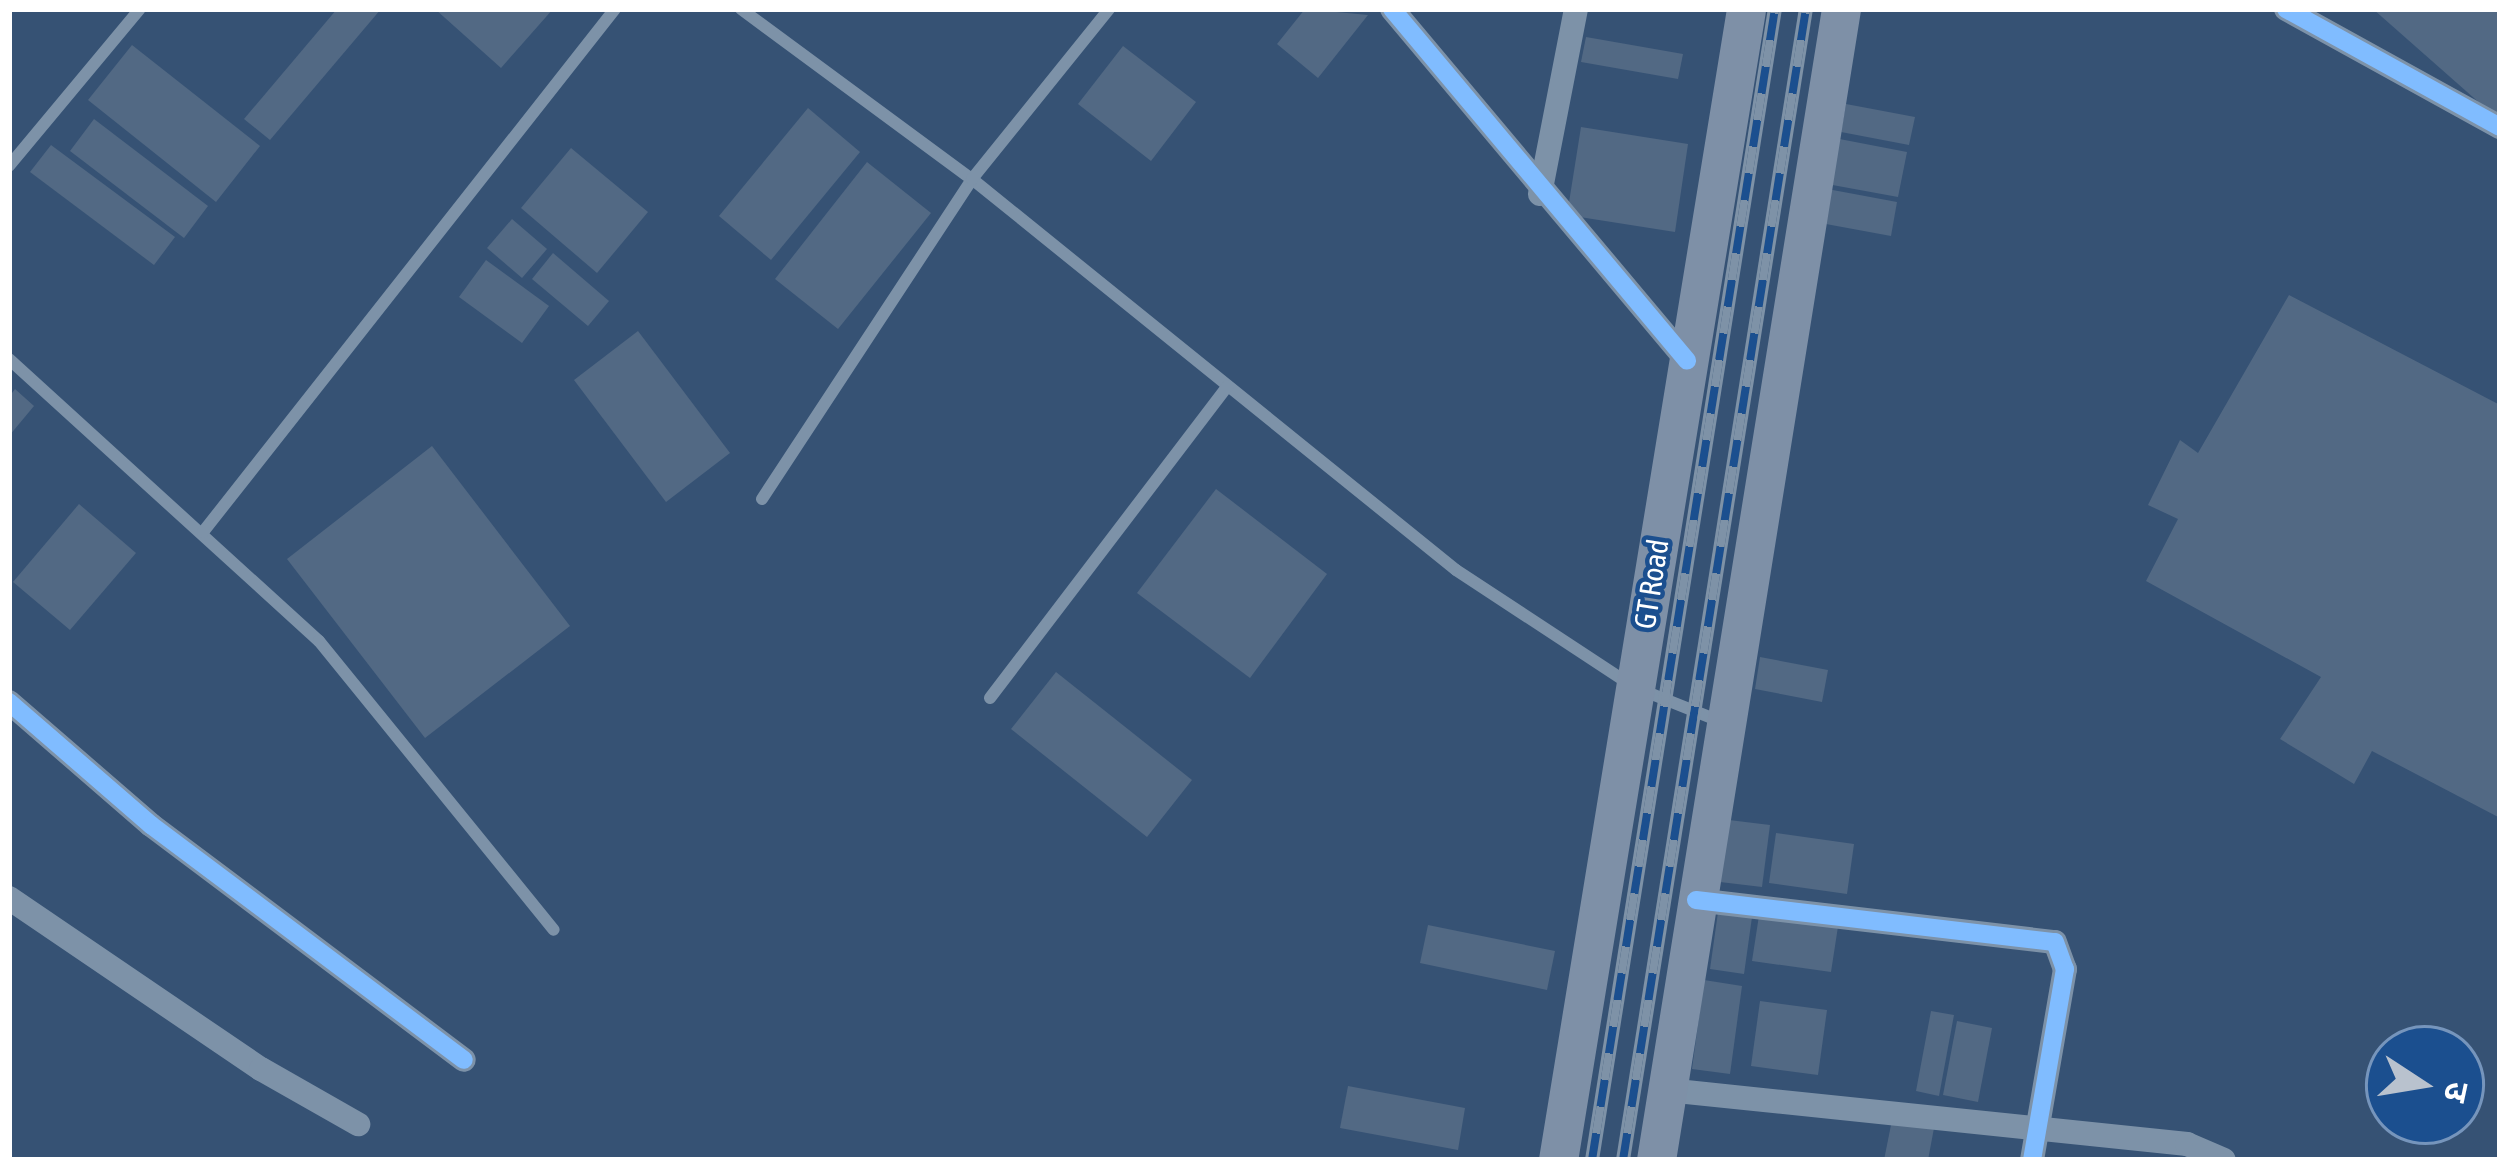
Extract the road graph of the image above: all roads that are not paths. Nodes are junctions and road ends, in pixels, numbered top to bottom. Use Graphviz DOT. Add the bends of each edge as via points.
graph roads {
  1 [pos="140,9"];
  2 [pos="615,9"];
  3 [pos="741,9"];
  4 [pos="1109,9"];
  5 [pos="1392,9"];
  6 [pos="1576,9"];
  7 [pos="1745,9"];
  8 [pos="1841,9"];
  9 [pos="2286,9"];
  10 [pos="2500,127"];
  11 [pos="9,166"];
  12 [pos="972,179"];
  13 [pos="1540,194"];
  14 [pos="9,359"];
  15 [pos="1687,360"];
  16 [pos="1228,386"];
  17 [pos="762,499"];
  18 [pos="203,532"];
  19 [pos="1634,687"];
  20 [pos="990,698"];
  21 [pos="9,702"];
  22 [pos="1724,722"];
  23 [pos="9,898"];
  24 [pos="1696,900"];
  25 [pos="554,930"];
  26 [pos="464,1060"];
  27 [pos="1666,1090"];
  28 [pos="358,1124"];
  29 [pos="2038,1126"];
  30 [pos="1558,1160"];
  31 [pos="1656,1160"];
  32 [pos="2032,1160"];
  33 [pos="2224,1160"];
  1 -- 11 [label="lane"];
  2 -- 18 [label="lane"];
  3 -- 12 [label="lane"];
  4 -- 12 [label="lane"];
  5 -- 13 [label="street"];
  6 -- 13 [label="street"];
  7 -- 15 [label="highway, GT Road"];
  8 -- 22 [label="highway"];
  9 -- 10 [label="street"];
  12 -- 16 [label="lane"];
  12 -- 17 [label="lane"];
  13 -- 15 [label="street"];
  14 -- 18 [label="lane"];
  15 -- 19 [label="highway, GT Road"];
  16 -- 19 [label="lane" via="1456,570"];
  16 -- 20 [label="lane"];
  18 -- 25 [label="lane" via="319,640"];
  19 -- 22 [label="lane"];
  19 -- 30 [label="highway, GT Road"];
  21 -- 26 [label="street" via="151,825"];
  22 -- 24 [label="highway"];
  23 -- 28 [label="street" via="261,1069"];
  24 -- 27 [label="highway"];
  24 -- 29 [label="street" via="2055,942 2066,969"];
  27 -- 29 [label="street"];
  27 -- 31 [label="highway"];
  29 -- 32 [label="street"];
  29 -- 33 [label="street" via="2187,1144"];
}
